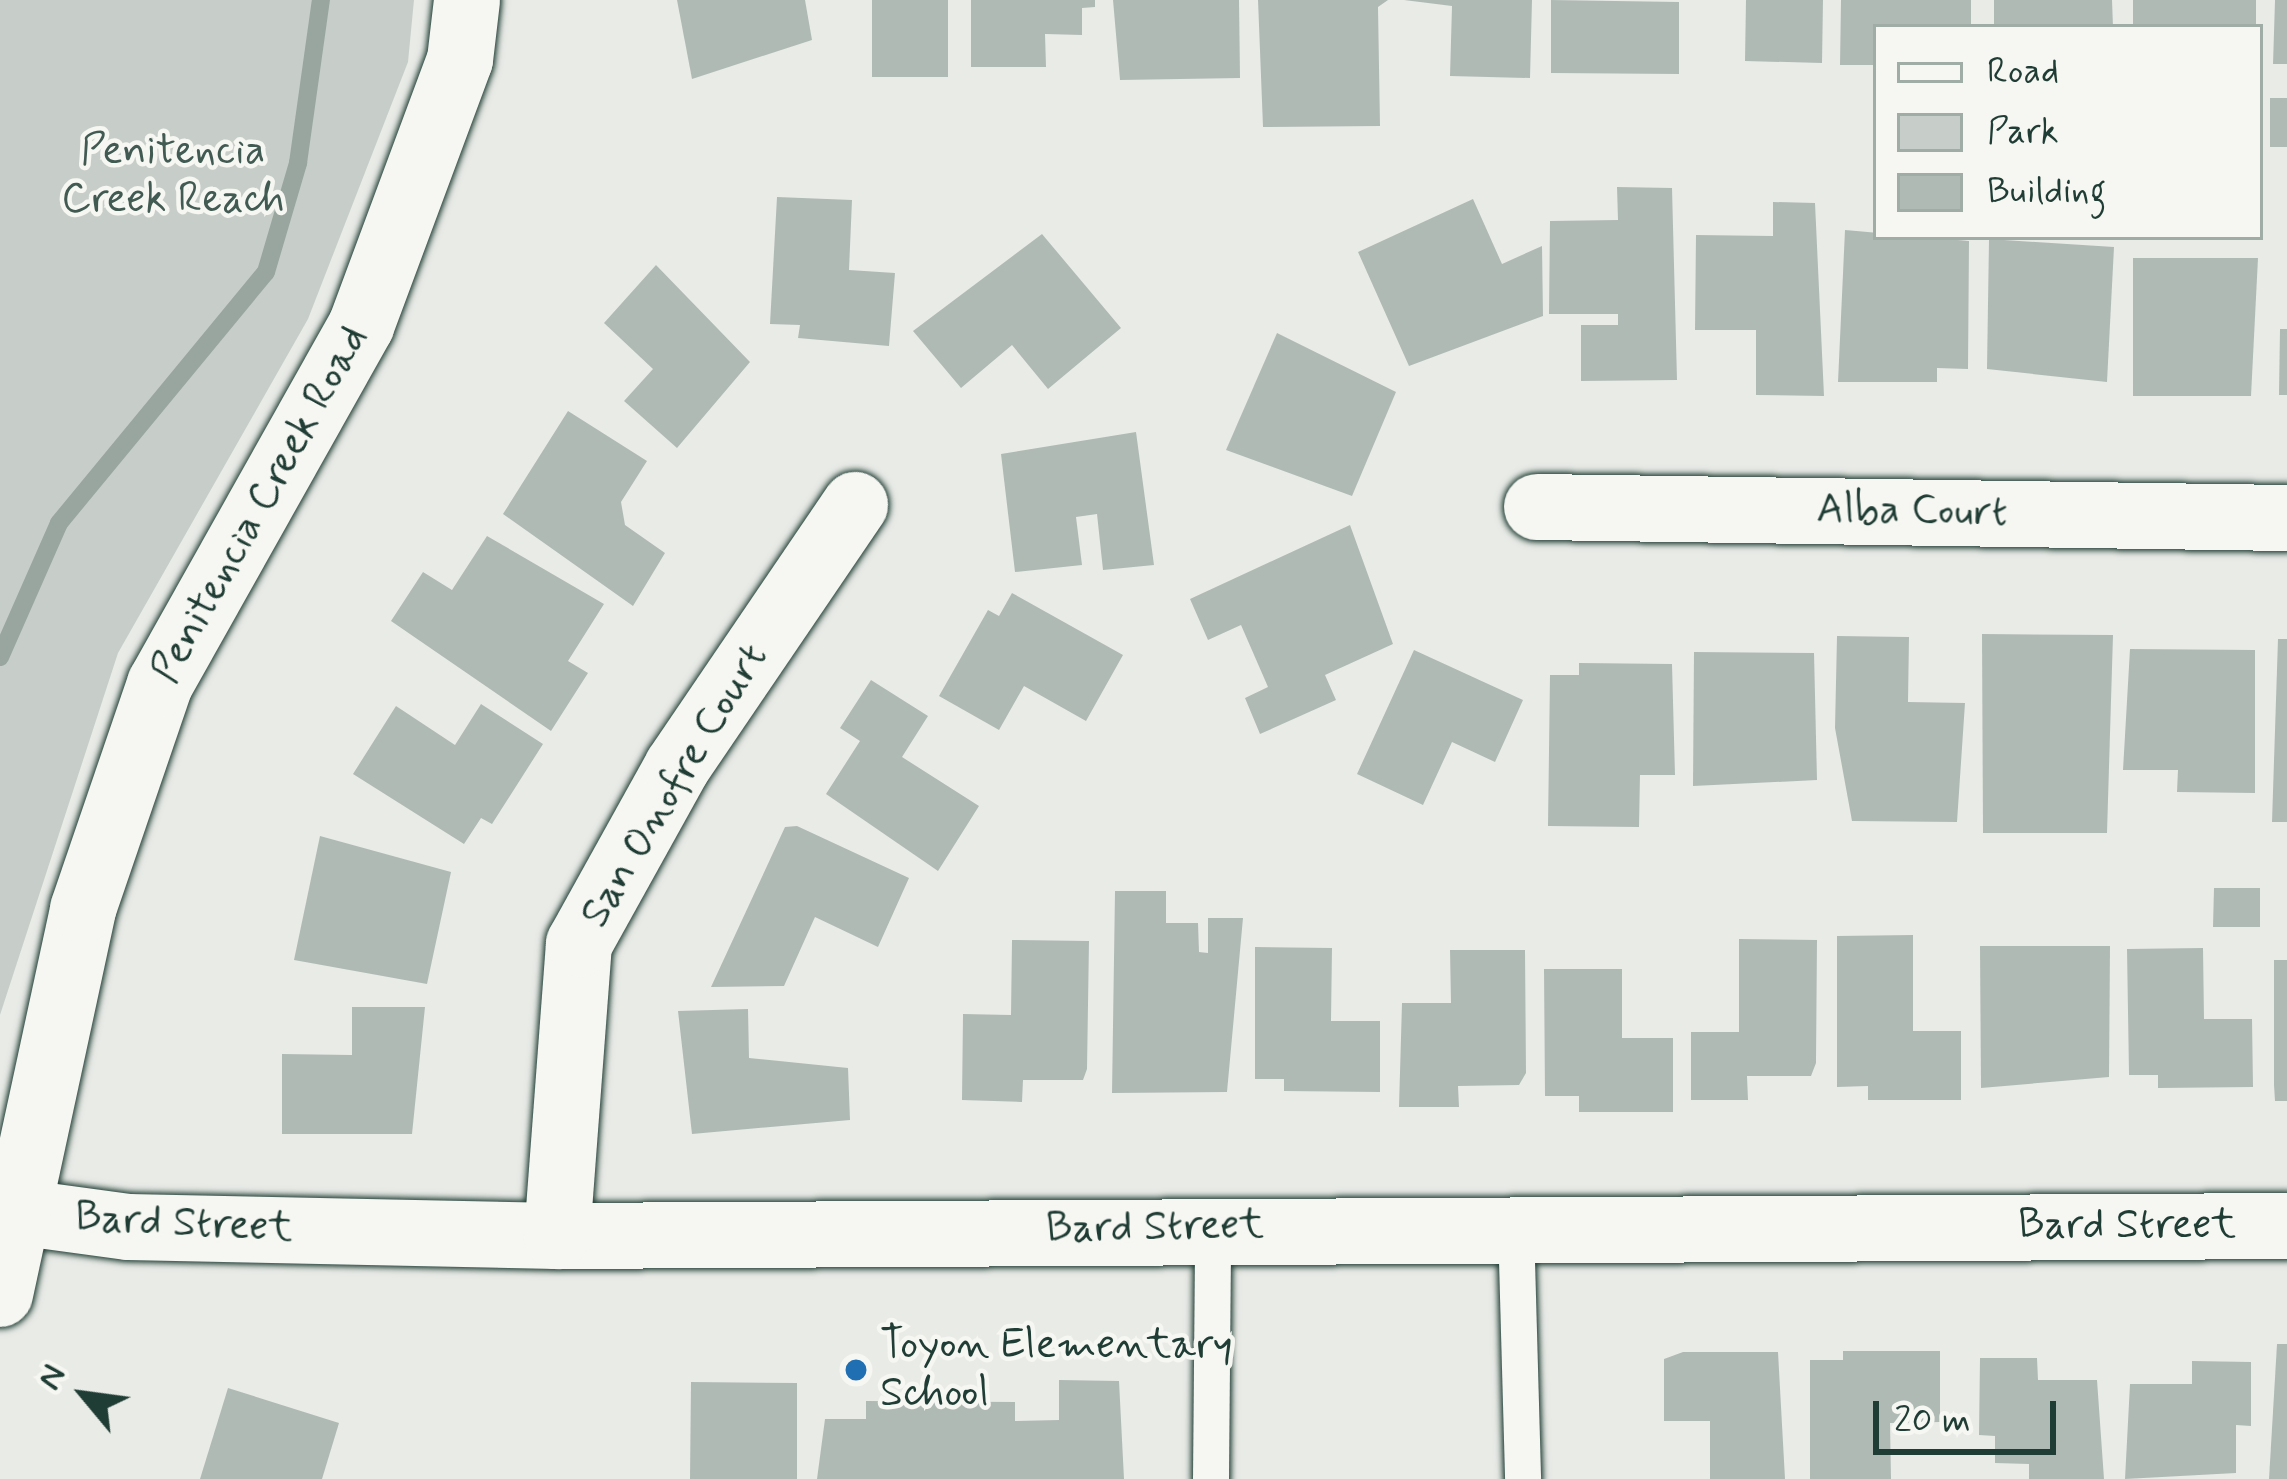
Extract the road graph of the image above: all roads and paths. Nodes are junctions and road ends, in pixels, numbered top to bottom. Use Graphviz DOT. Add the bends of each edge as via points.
graph roads {
  1 [pos="467,0"];
  2 [pos="855,505"];
  3 [pos="1537,506"];
  4 [pos="2287,518"];
  5 [pos="25,1213"];
  6 [pos="1516,1225"];
  7 [pos="2287,1226"];
  8 [pos="1213,1227"];
  9 [pos="557,1236"];
  10 [pos="0,1294"];
  11 [pos="1210,1479"];
  12 [pos="1523,1479"];
  1 -- 5 [label="street, Penitencia Creek Road" via="460,60 361,326 160,684 83,909"];
  2 -- 9 [label="street, San Onofre Court" via="677,767 579,944"];
  3 -- 4 [label="street, Alba Court"];
  5 -- 9 [label="street, Bard Street" via="137,1228"];
  5 -- 10 [label="street, Penitencia Creek Road"];
  6 -- 7 [label="street, Bard Street"];
  6 -- 8 [label="street, Bard Street"];
  6 -- 12 [label="lane"];
  8 -- 9 [label="street, Bard Street"];
  8 -- 11 [label="lane"];
}
